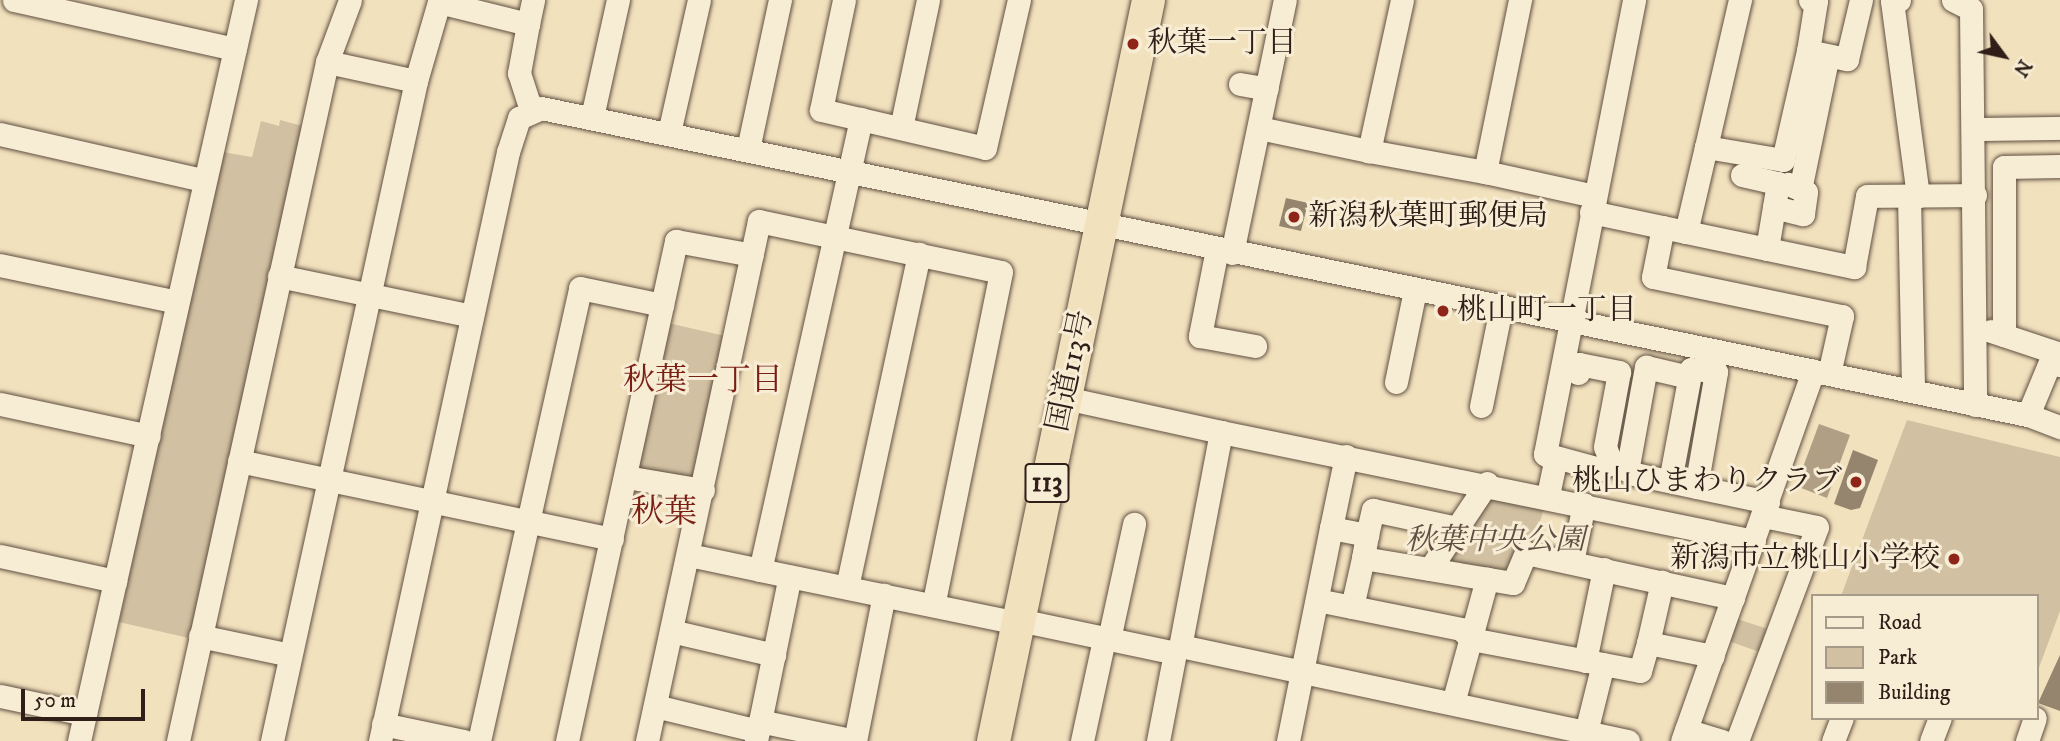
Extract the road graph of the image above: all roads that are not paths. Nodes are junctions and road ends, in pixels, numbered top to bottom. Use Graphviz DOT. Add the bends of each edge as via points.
graph roads {
  1 [pos="14,0"];
  2 [pos="246,0"];
  3 [pos="350,0"];
  4 [pos="533,0"];
  5 [pos="618,0"];
  6 [pos="699,0"];
  7 [pos="780,0"];
  8 [pos="844,0"];
  9 [pos="928,0"];
  10 [pos="1019,0"];
  11 [pos="1148,0"];
  12 [pos="1285,0"];
  13 [pos="1402,0"];
  14 [pos="1520,0"];
  15 [pos="1634,0"];
  16 [pos="1740,0"];
  17 [pos="1810,0"];
  18 [pos="1861,0"];
  19 [pos="1899,0"];
  20 [pos="440,1"];
  21 [pos="1965,3"];
  22 [pos="527,24"];
  23 [pos="235,48"];
  24 [pos="1807,55"];
  25 [pos="327,62"];
  26 [pos="416,81"];
  27 [pos="1240,84"];
  28 [pos="1267,89"];
  29 [pos="531,110"];
  30 [pos="592,117"];
  31 [pos="862,119"];
  32 [pos="901,128"];
  33 [pos="1259,128"];
  34 [pos="2060,128"];
  35 [pos="1975,129"];
  36 [pos="668,133"];
  37 [pos="0,134"];
  38 [pos="1706,147"];
  39 [pos="748,149"];
  40 [pos="1369,151"];
  41 [pos="2060,166"];
  42 [pos="849,170"];
  43 [pos="1485,172"];
  44 [pos="1742,175"];
  45 [pos="203,180"];
  46 [pos="1801,192"];
  47 [pos="1913,196"];
  48 [pos="1975,200"];
  49 [pos="1592,204"];
  50 [pos="2004,205"];
  51 [pos="1101,224"];
  52 [pos="1663,227"];
  53 [pos="1686,232"];
  54 [pos="834,236"];
  55 [pos="1767,249"];
  56 [pos="1225,251"];
  57 [pos="919,254"];
  58 [pos="752,255"];
  59 [pos="0,265"];
  60 [pos="279,276"];
  61 [pos="1990,280"];
  62 [pos="1415,290"];
  63 [pos="369,294"];
  64 [pos="177,302"];
  65 [pos="662,305"];
  66 [pos="1502,308"];
  67 [pos="472,316"];
  68 [pos="1570,321"];
  69 [pos="1990,331"];
  70 [pos="1255,346"];
  71 [pos="2060,354"];
  72 [pos="1700,365"];
  73 [pos="2060,365"];
  74 [pos="1569,371"];
  75 [pos="1821,372"];
  76 [pos="1396,382"];
  77 [pos="1913,391"];
  78 [pos="1065,398"];
  79 [pos="0,404"];
  80 [pos="1975,405"];
  81 [pos="1481,406"];
  82 [pos="2028,415"];
  83 [pos="2060,427"];
  84 [pos="1221,432"];
  85 [pos="149,436"];
  86 [pos="1346,456"];
  87 [pos="1555,457"];
  88 [pos="239,461"];
  89 [pos="1619,464"];
  90 [pos="626,477"];
  91 [pos="331,480"];
  92 [pos="1670,481"];
  93 [pos="1487,484"];
  94 [pos="1696,487"];
  95 [pos="702,490"];
  96 [pos="1548,495"];
  97 [pos="432,501"];
  98 [pos="1584,504"];
  99 [pos="1765,509"];
  100 [pos="527,521"];
  101 [pos="1133,524"];
  102 [pos="1331,528"];
  103 [pos="1457,528"];
  104 [pos="1367,535"];
  105 [pos="612,540"];
  106 [pos="1754,541"];
  107 [pos="0,555"];
  108 [pos="689,555"];
  109 [pos="1363,558"];
  110 [pos="1572,562"];
  111 [pos="1430,569"];
  112 [pos="1604,569"];
  113 [pos="761,570"];
  114 [pos="790,576"];
  115 [pos="1487,579"];
  116 [pos="116,581"];
  117 [pos="1662,582"];
  118 [pos="847,587"];
  119 [pos="884,595"];
  120 [pos="1733,598"];
  121 [pos="1317,600"];
  122 [pos="933,605"];
  123 [pos="1352,607"];
  124 [pos="1019,621"];
  125 [pos="671,631"];
  126 [pos="200,636"];
  127 [pos="1106,639"];
  128 [pos="1471,639"];
  129 [pos="1648,643"];
  130 [pos="1178,649"];
  131 [pos="775,654"];
  132 [pos="290,655"];
  133 [pos="1713,656"];
  134 [pos="1594,662"];
  135 [pos="1301,672"];
  136 [pos="0,696"];
  137 [pos="1453,703"];
  138 [pos="655,706"];
  139 [pos="85,715"];
  140 [pos="1841,720"];
  141 [pos="1939,720"];
  142 [pos="2034,720"];
  143 [pos="758,731"];
  144 [pos="1586,732"];
  145 [pos="382,733"];
  146 [pos="1684,736"];
  147 [pos="79,741"];
  148 [pos="178,741"];
  149 [pos="272,741"];
  150 [pos="464,741"];
  151 [pos="479,741"];
  152 [pos="567,741"];
  153 [pos="647,741"];
  154 [pos="855,741"];
  155 [pos="993,741"];
  156 [pos="1082,741"];
  157 [pos="1158,741"];
  158 [pos="1288,741"];
  159 [pos="1628,741"];
  160 [pos="1722,741"];
  161 [pos="1737,741"];
  162 [pos="1833,741"];
  163 [pos="1931,741"];
  164 [pos="2027,741"];
  1 -- 23 [label="street"];
  2 -- 23 [label="street"];
  3 -- 25 [label="street"];
  4 -- 22 [label="street"];
  5 -- 30 [label="street"];
  6 -- 36 [label="street"];
  7 -- 39 [label="street"];
  8 -- 31 [label="street" via="821,110"];
  9 -- 32 [label="street"];
  10 -- 32 [label="street" via="985,148"];
  11 -- 51 [label="highway, 国道113号 / 113"];
  12 -- 28 [label="street"];
  13 -- 40 [label="street"];
  14 -- 43 [label="street"];
  15 -- 49 [label="street"];
  16 -- 38 [label="street"];
  17 -- 24 [label="street" via="1816,1"];
  18 -- 24 [label="street" via="1847,59"];
  19 -- 47 [label="street" via="1892,1"];
  20 -- 22 [label="street"];
  20 -- 26 [label="street"];
  21 -- 35 [label="street"];
  22 -- 29 [label="street" via="519,73"];
  23 -- 45 [label="street"];
  24 -- 38 [label="street" via="1783,160"];
  24 -- 46 [label="street" via="1826,64"];
  25 -- 26 [label="street"];
  25 -- 60 [label="street"];
  26 -- 63 [label="street"];
  27 -- 28 [label="street"];
  28 -- 33 [label="street"];
  29 -- 30 [label="street"];
  29 -- 67 [label="street" via="519,118 508,152"];
  30 -- 36 [label="street"];
  31 -- 32 [label="street"];
  31 -- 42 [label="street"];
  33 -- 40 [label="street"];
  33 -- 56 [label="street"];
  34 -- 35 [label="street"];
  35 -- 48 [label="street"];
  36 -- 39 [label="street"];
  37 -- 45 [label="street"];
  38 -- 53 [label="street"];
  39 -- 42 [label="street"];
  40 -- 43 [label="street"];
  41 -- 50 [label="street" via="2004,167"];
  42 -- 51 [label="street"];
  42 -- 54 [label="street"];
  43 -- 49 [label="street"];
  44 -- 46 [label="street"];
  45 -- 64 [label="street"];
  46 -- 55 [label="street" via="1774,207"];
  47 -- 48 [label="street"];
  47 -- 55 [label="street" via="1867,196 1854,267"];
  47 -- 77 [label="street"];
  48 -- 50 [label="street"];
  48 -- 61 [label="street"];
  49 -- 52 [label="street"];
  49 -- 68 [label="street"];
  50 -- 61 [label="street"];
  51 -- 56 [label="street"];
  51 -- 78 [label="highway, 国道113号 / 113"];
  52 -- 53 [label="street"];
  52 -- 75 [label="street" via="1653,277 1842,316"];
  53 -- 55 [label="street"];
  54 -- 57 [label="street"];
  54 -- 58 [label="street" via="759,221"];
  54 -- 113 [label="street"];
  56 -- 62 [label="street"];
  56 -- 70 [label="street" via="1200,335"];
  57 -- 118 [label="street"];
  57 -- 122 [label="street" via="1001,272"];
  58 -- 65 [label="street" via="676,241"];
  58 -- 95 [label="street"];
  59 -- 64 [label="street"];
  60 -- 63 [label="street"];
  60 -- 88 [label="street"];
  61 -- 69 [label="street"];
  62 -- 66 [label="street"];
  62 -- 76 [label="street"];
  63 -- 67 [label="street"];
  63 -- 91 [label="street"];
  64 -- 85 [label="street"];
  65 -- 90 [label="street"];
  65 -- 100 [label="street" via="580,288"];
  66 -- 68 [label="street"];
  66 -- 81 [label="street"];
  67 -- 97 [label="street"];
  68 -- 72 [label="street"];
  68 -- 74 [label="street"];
  69 -- 71 [label="street"];
  69 -- 80 [label="street"];
  72 -- 75 [label="street"];
  72 -- 89 [label="street" via="1646,368"];
  72 -- 92 [label="street"];
  72 -- 94 [label="street" via="1716,372"];
  73 -- 82 [label="street" via="2050,362"];
  74 -- 87 [label="street"];
  74 -- 89 [label="street" via="1578,364 1619,372 1605,447"];
  75 -- 77 [label="street"];
  75 -- 99 [label="street"];
  77 -- 80 [label="street"];
  78 -- 84 [label="street"];
  78 -- 124 [label="highway, 国道113号 / 113"];
  79 -- 85 [label="street"];
  80 -- 82 [label="street"];
  82 -- 83 [label="street"];
  84 -- 86 [label="street"];
  84 -- 130 [label="street"];
  85 -- 116 [label="street"];
  86 -- 93 [label="street"];
  86 -- 102 [label="street"];
  87 -- 89 [label="street" via="1600,469"];
  87 -- 96 [label="street"];
  88 -- 91 [label="street"];
  88 -- 126 [label="street"];
  89 -- 92 [label="street" via="1635,474"];
  90 -- 95 [label="street"];
  90 -- 105 [label="street"];
  91 -- 97 [label="street"];
  91 -- 132 [label="street"];
  92 -- 94 [label="street"];
  93 -- 96 [label="street"];
  93 -- 103 [label="street"];
  94 -- 99 [label="street"];
  95 -- 108 [label="street"];
  96 -- 98 [label="street"];
  97 -- 100 [label="street"];
  97 -- 145 [label="street"];
  98 -- 106 [label="street"];
  98 -- 110 [label="street"];
  99 -- 106 [label="street"];
  99 -- 161 [label="street" via="1816,527"];
  100 -- 105 [label="street"];
  100 -- 151 [label="street"];
  101 -- 127 [label="street"];
  102 -- 104 [label="street"];
  102 -- 121 [label="street"];
  103 -- 104 [label="street" via="1373,510"];
  103 -- 111 [label="street"];
  104 -- 109 [label="street"];
  105 -- 152 [label="street"];
  106 -- 120 [label="street"];
  107 -- 116 [label="street"];
  108 -- 113 [label="street"];
  108 -- 125 [label="street"];
  109 -- 111 [label="street"];
  109 -- 123 [label="street"];
  110 -- 112 [label="street"];
  110 -- 115 [label="street" via="1526,553 1513,583"];
  111 -- 115 [label="street"];
  112 -- 117 [label="street"];
  112 -- 134 [label="street"];
  113 -- 114 [label="street"];
  114 -- 118 [label="street"];
  114 -- 131 [label="street"];
  115 -- 128 [label="street"];
  116 -- 139 [label="street"];
  117 -- 120 [label="street"];
  117 -- 129 [label="street"];
  118 -- 119 [label="street"];
  119 -- 122 [label="street"];
  119 -- 154 [label="street"];
  120 -- 133 [label="street"];
  121 -- 123 [label="street"];
  121 -- 135 [label="street"];
  122 -- 124 [label="street"];
  123 -- 128 [label="street" via="1461,629"];
  124 -- 127 [label="street"];
  124 -- 155 [label="highway, 国道113号 / 113"];
  125 -- 131 [label="street"];
  125 -- 138 [label="street"];
  126 -- 132 [label="street"];
  126 -- 148 [label="street"];
  127 -- 130 [label="street"];
  127 -- 156 [label="street"];
  128 -- 134 [label="street"];
  128 -- 137 [label="street"];
  129 -- 133 [label="street"];
  129 -- 134 [label="street" via="1640,671"];
  130 -- 135 [label="street"];
  130 -- 157 [label="street"];
  131 -- 143 [label="street"];
  132 -- 149 [label="street"];
  133 -- 146 [label="street"];
  134 -- 144 [label="street"];
  135 -- 137 [label="street"];
  135 -- 158 [label="street"];
  136 -- 139 [label="street"];
  137 -- 144 [label="street"];
  138 -- 143 [label="street"];
  138 -- 153 [label="street"];
  139 -- 147 [label="street"];
  140 -- 162 [label="street"];
  141 -- 163 [label="street"];
  142 -- 164 [label="street"];
  143 -- 154 [label="street"];
  144 -- 159 [label="street"];
  145 -- 150 [label="street"];
  146 -- 160 [label="street"];
}
